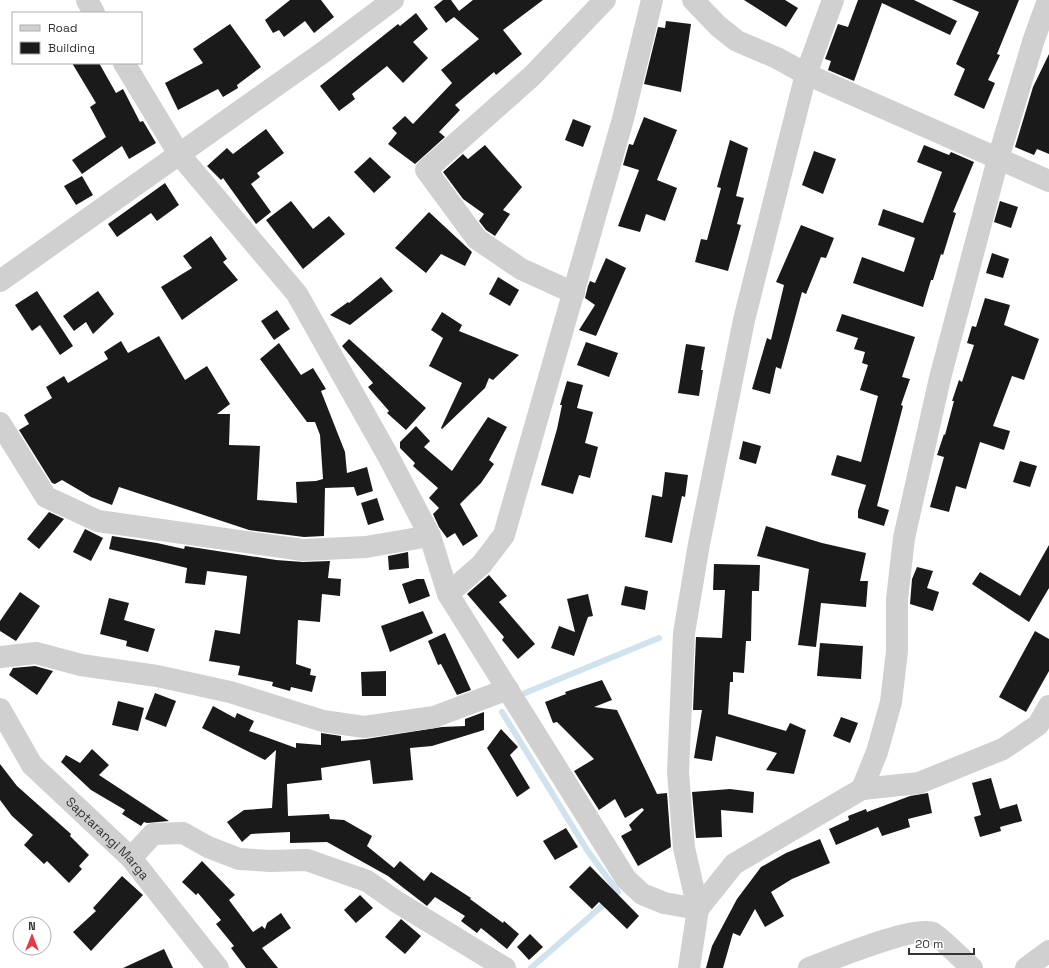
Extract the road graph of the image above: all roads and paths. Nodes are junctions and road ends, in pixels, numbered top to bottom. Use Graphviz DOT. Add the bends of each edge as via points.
graph roads {
  1 [pos="87,0"];
  2 [pos="393,0"];
  3 [pos="605,0"];
  4 [pos="652,0"];
  5 [pos="693,0"];
  6 [pos="833,0"];
  7 [pos="1048,0"];
  8 [pos="93,12"];
  9 [pos="125,64"];
  10 [pos="806,74"];
  11 [pos="179,154"];
  12 [pos="998,158"];
  13 [pos="1049,181"];
  14 [pos="0,281"];
  15 [pos="574,293"];
  16 [pos="0,423"];
  17 [pos="430,536"];
  18 [pos="448,594"];
  19 [pos="0,657"];
  20 [pos="508,689"];
  21 [pos="1049,706"];
  22 [pos="0,709"];
  23 [pos="862,789"];
  24 [pos="131,858"];
  25 [pos="698,910"];
  26 [pos="1049,951"];
  27 [pos="218,968"];
  28 [pos="505,968"];
  29 [pos="689,968"];
  30 [pos="809,968"];
  31 [pos="972,968"];
  32 [pos="1026,968"];
  1 -- 8 [label="street"];
  2 -- 11 [label="street"];
  3 -- 15 [label="street" via="532,76 426,170 477,240 521,269"];
  4 -- 15 [label="street" via="623,119"];
  5 -- 10 [label="street" via="737,41"];
  6 -- 10 [label="street"];
  7 -- 12 [label="street"];
  9 -- 11 [label="street"];
  10 -- 12 [label="street"];
  10 -- 25 [label="street" via="744,320 699,544 684,633 678,772 684,848"];
  11 -- 14 [label="street"];
  11 -- 17 [label="street" via="298,294"];
  12 -- 13 [label="street"];
  12 -- 23 [label="street" via="940,378 904,538 897,600 897,651 891,702 877,752"];
  15 -- 18 [label="street" via="504,535 482,564"];
  16 -- 17 [label="street" via="46,497 98,521 303,550 366,547"];
  17 -- 18 [label="street"];
  18 -- 20 [label="street"];
  19 -- 20 [label="street" via="36,653 81,665 157,676 230,692 323,721 364,727 434,717"];
  20 -- 25 [label="street" via="626,879 642,894 664,903"];
  21 -- 23 [label="street" via="1038,725 1003,750 919,783"];
  22 -- 24 [label="street, Saptarangi Marga" via="32,765"];
  23 -- 25 [label="street" via="734,864"];
  24 -- 27 [label="street, Saptarangi Marga"];
  24 -- 28 [label="street" via="153,834 183,833 208,847 239,859 307,860 367,881"];
  25 -- 29 [label="street"];
  26 -- 32 [label="street"];
  30 -- 31 [label="street" via="916,932 932,933"];
}
